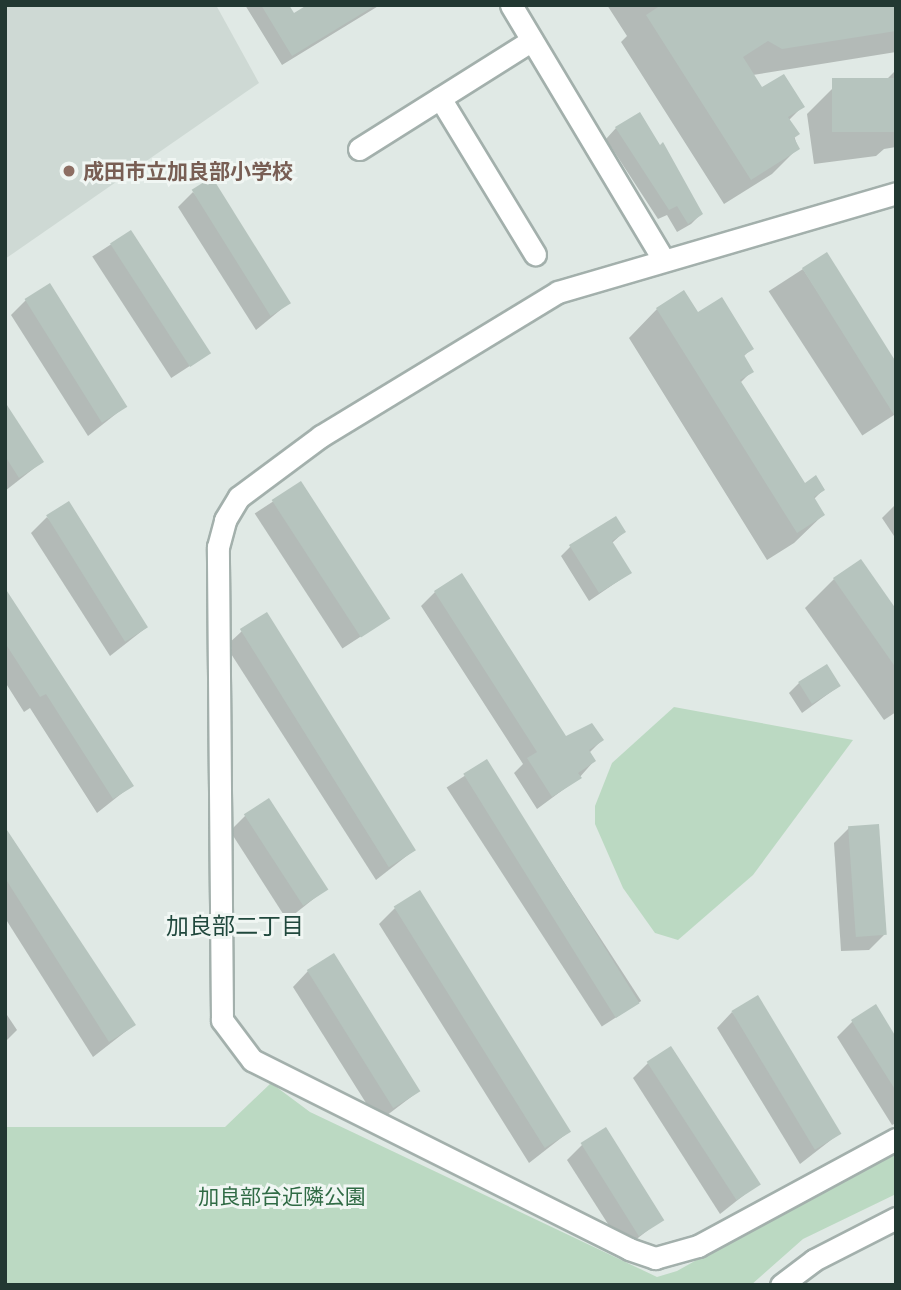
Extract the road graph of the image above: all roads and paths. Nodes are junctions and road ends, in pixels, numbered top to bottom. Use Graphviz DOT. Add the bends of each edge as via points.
graph roads {
  1 [pos="511,5"];
  2 [pos="533,40"];
  3 [pos="440,98"];
  4 [pos="359,149"];
  5 [pos="896,193"];
  6 [pos="535,254"];
  7 [pos="663,259"];
  8 [pos="896,1139"];
  9 [pos="896,1218"];
  10 [pos="781,1285"];
  1 -- 2 [label="street"];
  2 -- 3 [label="street"];
  2 -- 7 [label="street"];
  3 -- 4 [label="street"];
  3 -- 6 [label="street"];
  5 -- 7 [label="street"];
  7 -- 8 [label="street" via="589,280 541,301 296,452 239,496 225,520 218,547 222,1020 252,1060 629,1249 656,1258 698,1246"];
  9 -- 10 [label="street" via="814,1260"];
}
